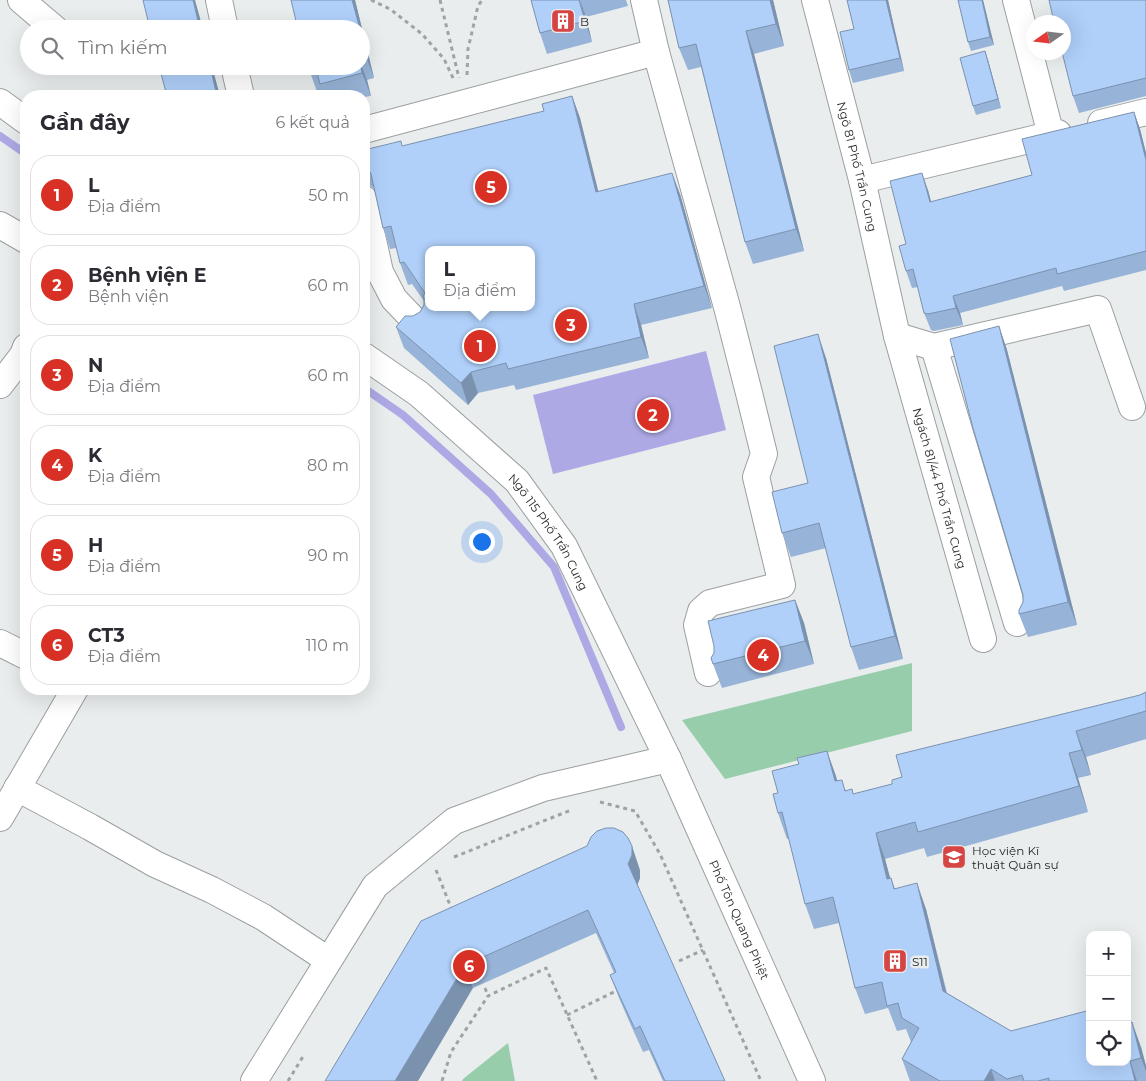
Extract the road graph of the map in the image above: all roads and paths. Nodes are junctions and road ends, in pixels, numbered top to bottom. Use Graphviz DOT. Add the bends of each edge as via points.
graph roads {
  1 [pos="21,0"];
  2 [pos="219,0"];
  3 [pos="371,0"];
  4 [pos="440,0"];
  5 [pos="482,0"];
  6 [pos="644,0"];
  7 [pos="815,0"];
  8 [pos="1016,0"];
  9 [pos="44,20"];
  10 [pos="223,20"];
  11 [pos="656,52"];
  12 [pos="236,75"];
  13 [pos="240,90"];
  14 [pos="0,102"];
  15 [pos="465,103"];
  16 [pos="1146,112"];
  17 [pos="20,117"];
  18 [pos="370,128"];
  19 [pos="1051,135"];
  20 [pos="862,180"];
  21 [pos="0,225"];
  22 [pos="370,226"];
  23 [pos="20,237"];
  24 [pos="417,324"];
  25 [pos="897,336"];
  26 [pos="934,347"];
  27 [pos="20,358"];
  28 [pos="370,360"];
  29 [pos="0,385"];
  30 [pos="1132,407"];
  31 [pos="1018,623"];
  32 [pos="983,639"];
  33 [pos="0,642"];
  34 [pos="20,653"];
  35 [pos="708,673"];
  36 [pos="71,695"];
  37 [pos="668,759"];
  38 [pos="17,788"];
  39 [pos="594,801"];
  40 [pos="576,808"];
  41 [pos="0,818"];
  42 [pos="425,844"];
  43 [pos="451,858"];
  44 [pos="454,914"];
  45 [pos="703,950"];
  46 [pos="328,960"];
  47 [pos="679,961"];
  48 [pos="485,988"];
  49 [pos="614,992"];
  50 [pos="488,996"];
  51 [pos="567,1014"];
  52 [pos="254,1081"];
  53 [pos="442,1081"];
  54 [pos="597,1081"];
  55 [pos="761,1081"];
  56 [pos="812,1081"];
  1 -- 9 [label="street"];
  2 -- 10 [label="street"];
  3 -- 15 [label="path" via="390,9 422,34 444,59"];
  4 -- 15 [label="path"];
  5 -- 15 [label="path" via="468,49"];
  6 -- 11 [label="street"];
  7 -- 20 [label="street, Ngõ 81 Phố Trần Cung"];
  8 -- 19 [label="street"];
  11 -- 15 [label="street"];
  11 -- 35 [label="street" via="764,454 756,477 782,584 710,603 701,611 697,625"];
  12 -- 13 [label="street"];
  14 -- 17 [label="street"];
  15 -- 18 [label="street"];
  16 -- 19 [label="street"];
  19 -- 20 [label="street"];
  20 -- 25 [label="street, Ngõ 81 Phố Trần Cung"];
  21 -- 23 [label="street"];
  22 -- 24 [label="street" via="380,272 394,299"];
  25 -- 26 [label="street"];
  25 -- 32 [label="street, Ngách 81/44 Phố Trần Cung"];
  26 -- 30 [label="street" via="1098,309"];
  26 -- 31 [label="street"];
  27 -- 29 [label="street"];
  28 -- 37 [label="street, Ngõ 115 Phố Trần Cung" via="419,394 517,481 564,546"];
  33 -- 34 [label="street"];
  36 -- 38 [label="street"];
  37 -- 42 [label="street" via="543,788 454,821"];
  37 -- 56 [label="street, Phố Tôn Quang Phiệt"];
  38 -- 41 [label="street"];
  38 -- 46 [label="street" via="155,864 263,917"];
  39 -- 45 [label="path" via="635,810 660,854"];
  40 -- 43 [label="path"];
  42 -- 44 [label="path"];
  42 -- 46 [label="street" via="375,886"];
  45 -- 47 [label="path"];
  45 -- 55 [label="path"];
  46 -- 52 [label="street"];
  48 -- 50 [label="path"];
  49 -- 51 [label="path"];
  50 -- 51 [label="path" via="546,968"];
  50 -- 53 [label="path" via="452,1052"];
  51 -- 54 [label="path"];
}
